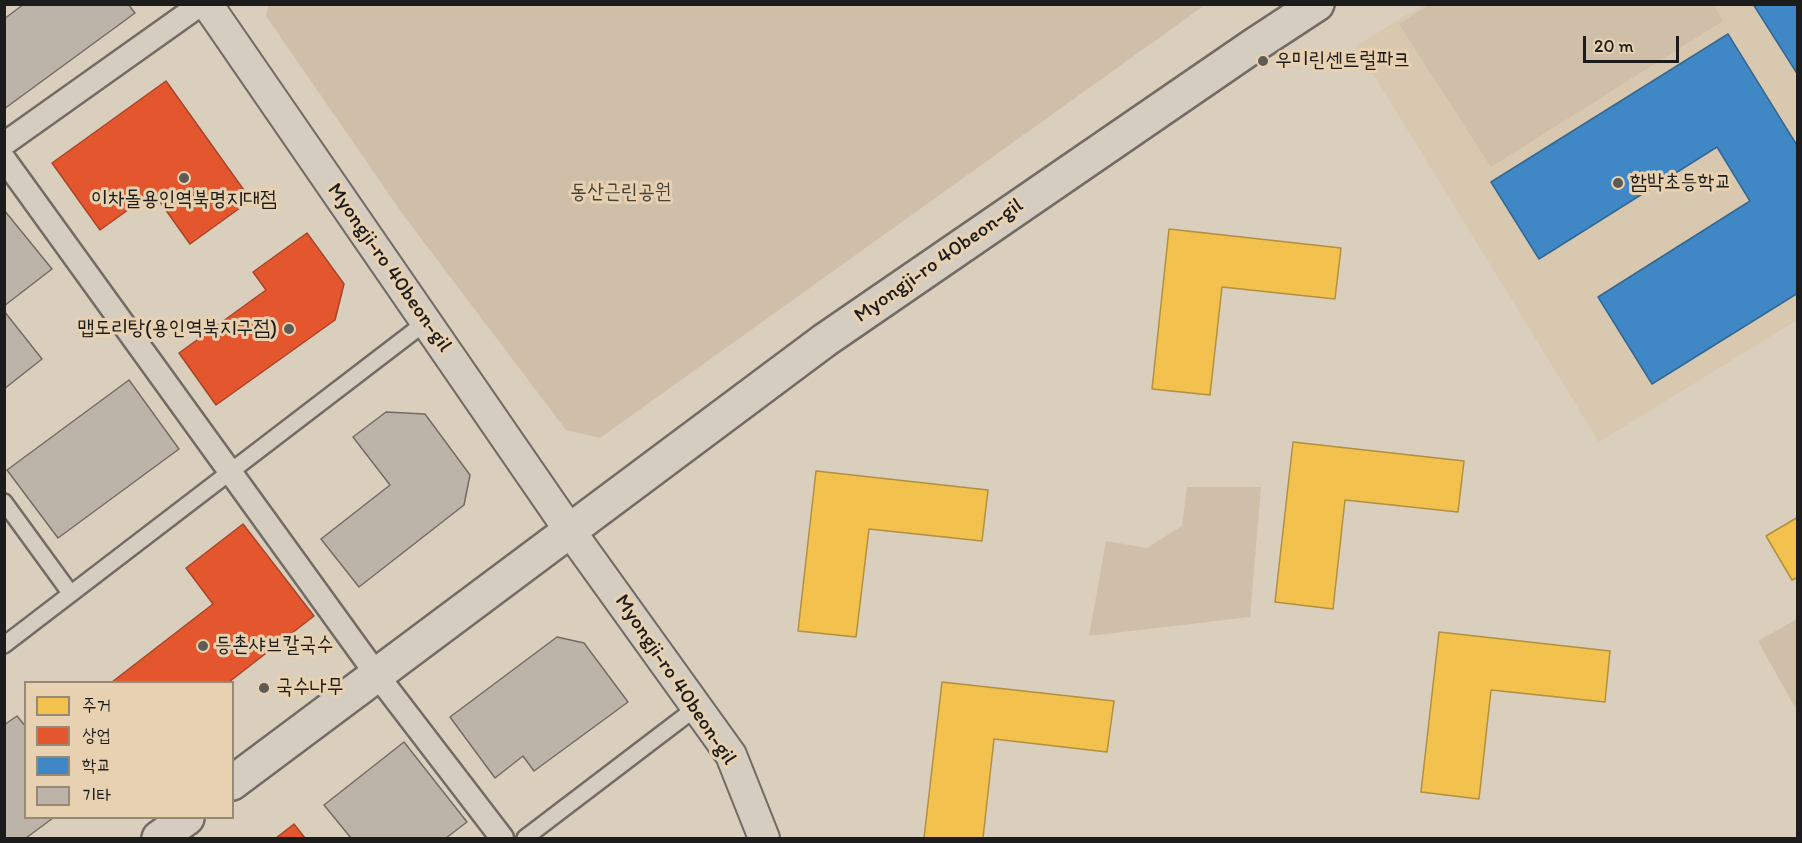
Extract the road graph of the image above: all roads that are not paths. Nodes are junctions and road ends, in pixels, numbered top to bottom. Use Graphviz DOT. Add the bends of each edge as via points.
graph roads {
  1 [pos="201,4"];
  2 [pos="207,4"];
  3 [pos="1317,4"];
  4 [pos="4,144"];
  5 [pos="4,159"];
  6 [pos="426,322"];
  7 [pos="230,472"];
  8 [pos="4,502"];
  9 [pos="570,531"];
  10 [pos="71,594"];
  11 [pos="4,645"];
  12 [pos="377,675"];
  13 [pos="697,708"];
  14 [pos="234,782"];
  15 [pos="186,819"];
  16 [pos="159,838"];
  17 [pos="502,838"];
  18 [pos="525,838"];
  19 [pos="764,838"];
  1 -- 4 [label="street"];
  2 -- 6 [label="street, Myongji-ro 40beon-gil"];
  3 -- 9 [label="street, Myongji-ro 40beon-gil" via="825,340"];
  5 -- 7 [label="street"];
  6 -- 7 [label="lane"];
  6 -- 9 [label="street, Myongji-ro 40beon-gil"];
  7 -- 10 [label="lane"];
  7 -- 12 [label="street"];
  8 -- 10 [label="lane"];
  9 -- 12 [label="street, Myongji-ro 40beon-gil"];
  9 -- 13 [label="street, Myongji-ro 40beon-gil"];
  10 -- 11 [label="lane"];
  12 -- 14 [label="street, Myongji-ro 40beon-gil"];
  12 -- 17 [label="street"];
  13 -- 18 [label="lane"];
  13 -- 19 [label="street, Myongji-ro 40beon-gil" via="731,755"];
  15 -- 16 [label="street"];
}
